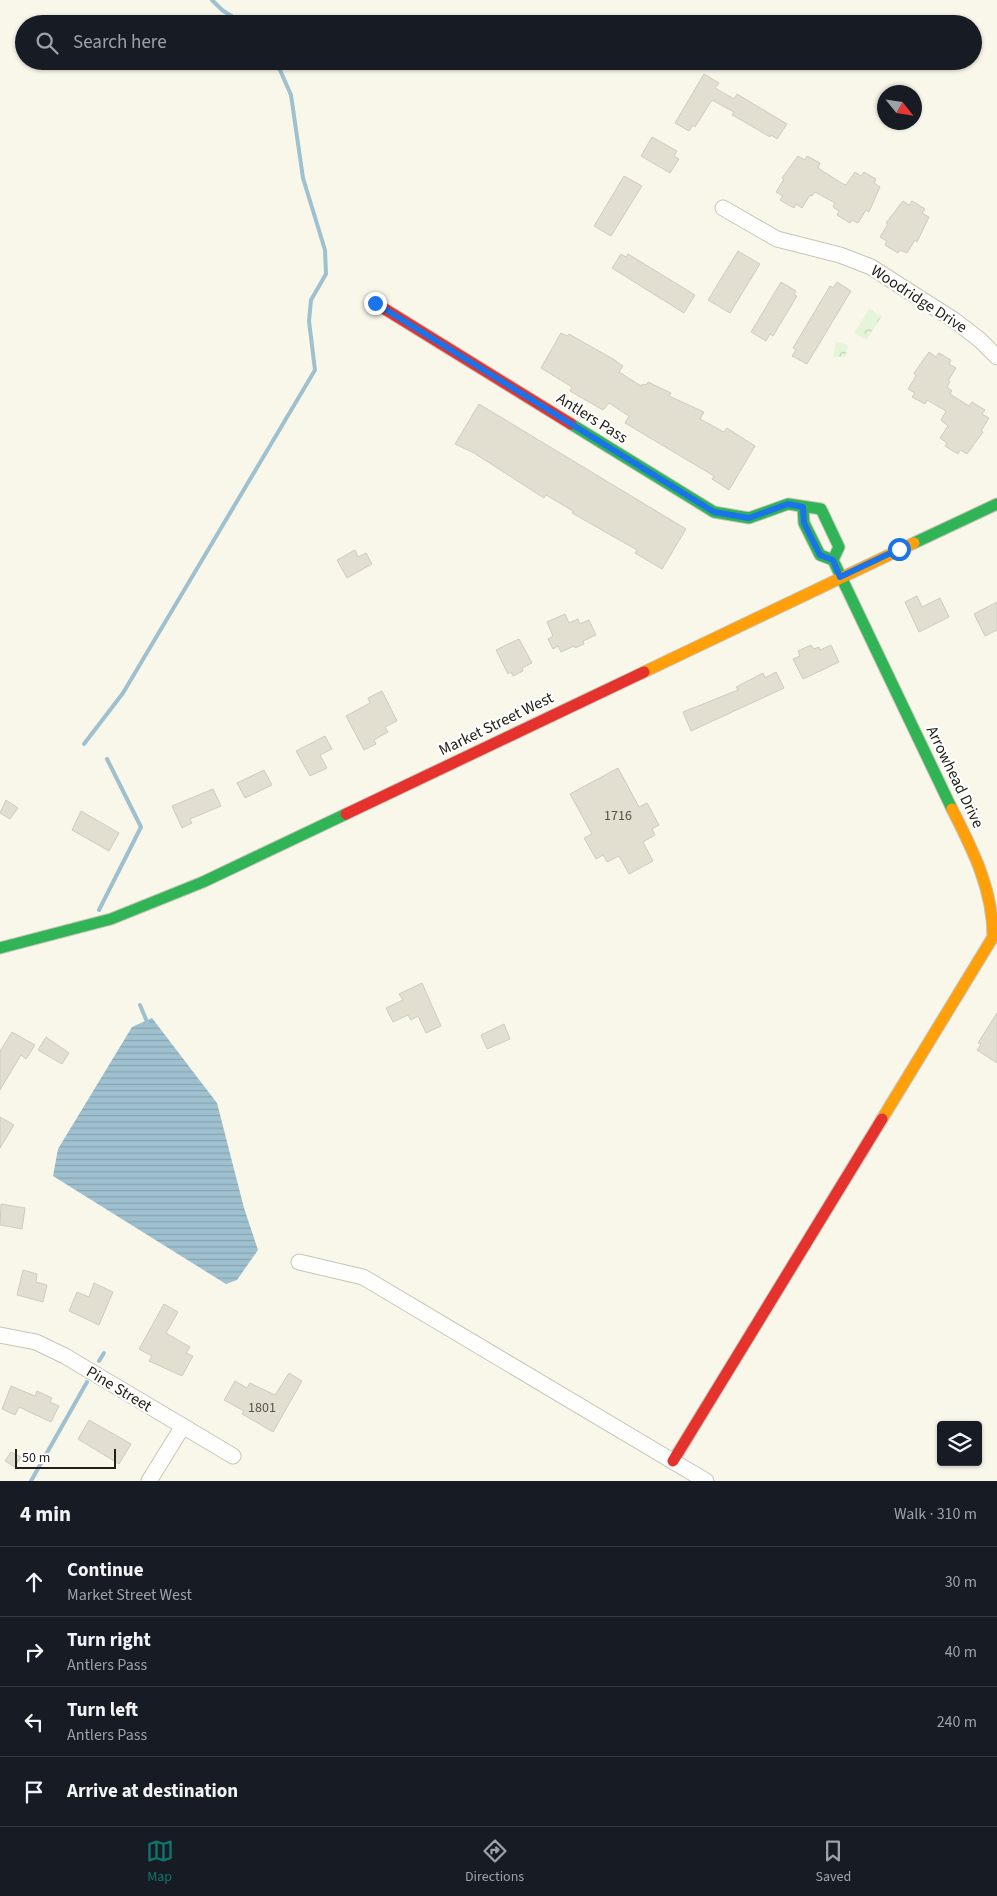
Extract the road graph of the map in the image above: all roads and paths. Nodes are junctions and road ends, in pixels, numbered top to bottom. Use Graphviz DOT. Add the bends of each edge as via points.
graph roads {
  1 [pos="723,208"];
  2 [pos="375,303"];
  3 [pos="997,357"];
  4 [pos="997,504"];
  5 [pos="803,507"];
  6 [pos="833,560"];
  7 [pos="840,577"];
  8 [pos="0,948"];
  9 [pos="299,1262"];
  10 [pos="0,1335"];
  11 [pos="183,1426"];
  12 [pos="233,1456"];
  13 [pos="673,1461"];
  14 [pos="149,1481"];
  15 [pos="706,1481"];
  1 -- 3 [label="street, Woodridge Drive" via="777,239 840,255 871,267 954,320"];
  2 -- 5 [label="street, Antlers Pass" via="714,512 749,518 788,504"];
  4 -- 7 [label="street, Market Street West"];
  5 -- 6 [label="street, Antlers Pass" via="804,523 820,555"];
  5 -- 6 [label="street, Antlers Pass" via="821,509 839,547"];
  6 -- 7 [label="street, Antlers Pass"];
  7 -- 8 [label="street, Market Street West" via="203,882 111,919"];
  7 -- 13 [label="street, Arrowhead Drive" via="981,868 993,915 993,937"];
  9 -- 13 [label="street" via="363,1277"];
  10 -- 11 [label="street, Pine Street" via="36,1342 65,1356"];
  11 -- 12 [label="street, Pine Street"];
  11 -- 14 [label="street"];
  13 -- 15 [label="street"];
}
